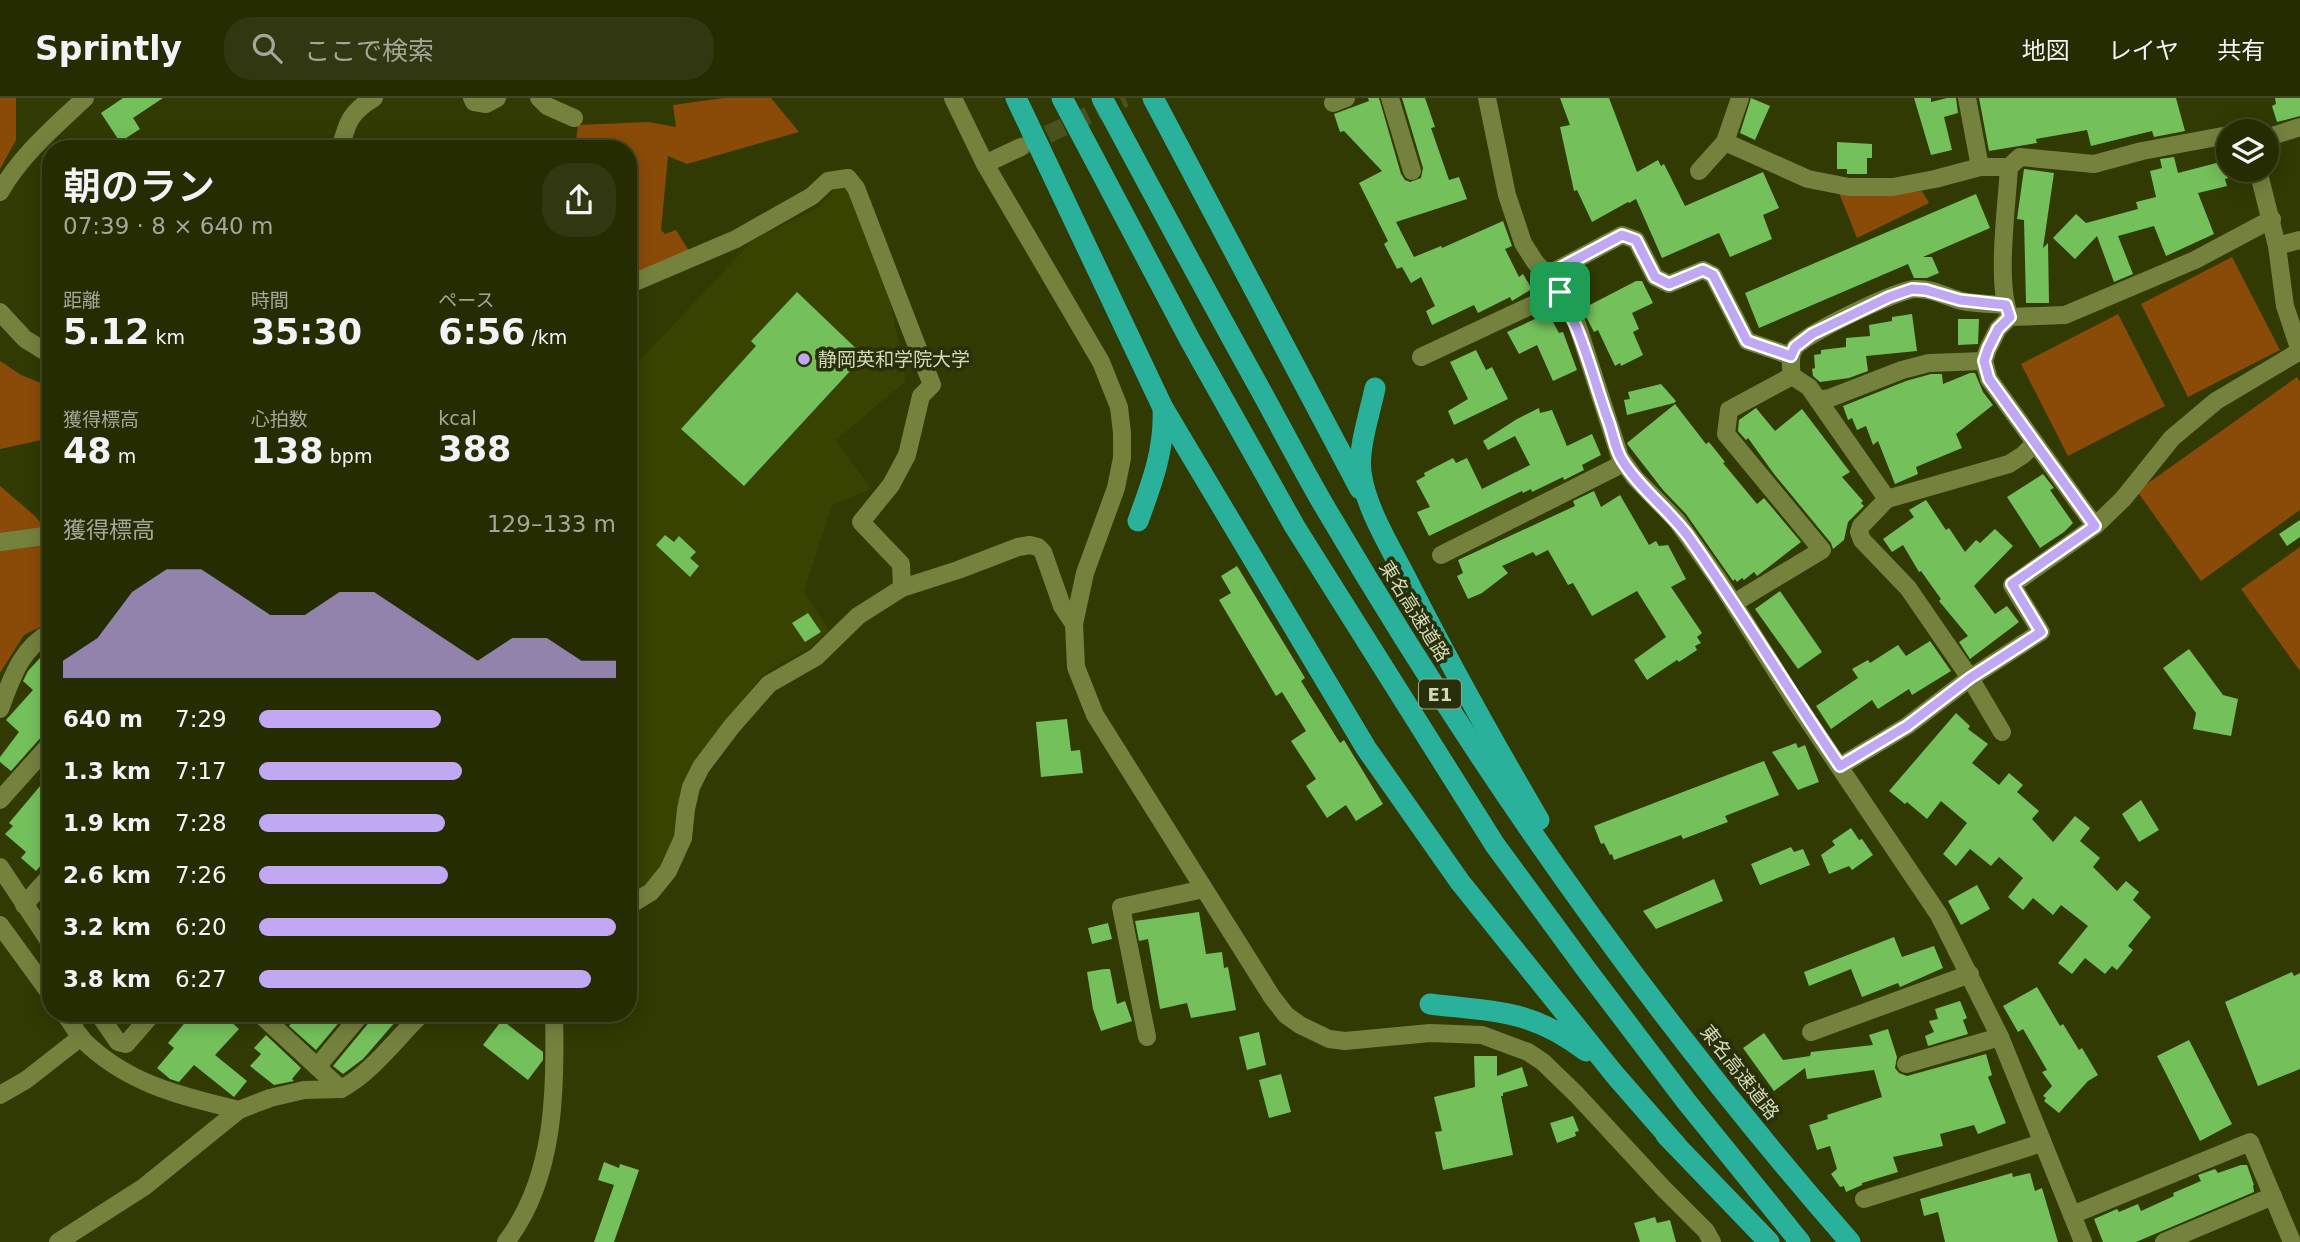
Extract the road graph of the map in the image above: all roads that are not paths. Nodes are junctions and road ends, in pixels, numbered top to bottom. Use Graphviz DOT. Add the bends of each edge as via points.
graph roads {
  1 [pos="85,98"];
  2 [pos="374,98"];
  3 [pos="472,98"];
  4 [pos="497,98"];
  5 [pos="539,98"];
  6 [pos="953,98"];
  7 [pos="1016,98"];
  8 [pos="1062,98"];
  9 [pos="1102,98"];
  10 [pos="1153,98"];
  11 [pos="1390,98"];
  12 [pos="1487,98"];
  13 [pos="1741,98"];
  14 [pos="1967,98"];
  15 [pos="574,118"];
  16 [pos="2300,127"];
  17 [pos="2279,134"];
  18 [pos="2216,137"];
  19 [pos="342,140"];
  20 [pos="1725,142"];
  21 [pos="1021,147"];
  22 [pos="985,164"];
  23 [pos="1980,167"];
  24 [pos="2009,167"];
  25 [pos="1412,171"];
  26 [pos="1699,171"];
  27 [pos="2261,182"];
  28 [pos="0,192"];
  29 [pos="2272,219"];
  30 [pos="2300,240"];
  31 [pos="2277,246"];
  32 [pos="1547,275"];
  33 [pos="637,281"];
  34 [pos="1560,292"];
  35 [pos="2008,311"];
  36 [pos="0,312"];
  37 [pos="42,349"];
  38 [pos="2300,351"];
  39 [pos="1791,356"];
  40 [pos="1421,357"];
  41 [pos="1984,361"];
  42 [pos="1791,376"];
  43 [pos="1376,388"];
  44 [pos="1818,400"];
  45 [pos="1163,408"];
  46 [pos="2034,444"];
  47 [pos="1624,463"];
  48 [pos="1887,499"];
  49 [pos="1138,521"];
  50 [pos="2095,526"];
  51 [pos="42,536"];
  52 [pos="1386,539"];
  53 [pos="0,542"];
  54 [pos="1441,555"];
  55 [pos="902,588"];
  56 [pos="1734,604"];
  57 [pos="1074,624"];
  58 [pos="42,638"];
  59 [pos="1970,678"];
  60 [pos="0,709"];
  61 [pos="2002,732"];
  62 [pos="42,753"];
  63 [pos="1840,766"];
  64 [pos="0,800"];
  65 [pos="0,867"];
  66 [pos="42,885"];
  67 [pos="1204,889"];
  68 [pos="637,901"];
  69 [pos="24,905"];
  70 [pos="0,925"];
  71 [pos="42,931"];
  72 [pos="1626,963"];
  73 [pos="1970,974"];
  74 [pos="42,983"];
  75 [pos="1430,1004"];
  76 [pos="70,1022"];
  77 [pos="104,1022"];
  78 [pos="145,1022"];
  79 [pos="269,1022"];
  80 [pos="354,1022"];
  81 [pos="414,1022"];
  82 [pos="554,1022"];
  83 [pos="1811,1032"];
  84 [pos="81,1037"];
  85 [pos="1147,1037"];
  86 [pos="2000,1037"];
  87 [pos="1906,1064"];
  88 [pos="317,1067"];
  89 [pos="341,1089"];
  90 [pos="0,1095"];
  91 [pos="239,1110"];
  92 [pos="2042,1143"];
  93 [pos="1676,1145"];
  94 [pos="2273,1196"];
  95 [pos="1864,1199"];
  96 [pos="2072,1214"];
  97 [pos="1712,1238"];
  98 [pos="58,1242"];
  99 [pos="506,1242"];
  100 [pos="1769,1242"];
  101 [pos="1800,1242"];
  102 [pos="1850,1242"];
  103 [pos="2083,1242"];
  104 [pos="2164,1242"];
  105 [pos="2292,1242"];
  1 -- 28 [label="street" via="45,135"];
  2 -- 19 [label="street" via="359,106"];
  3 -- 4 [label="street" via="486,104"];
  5 -- 15 [label="street"];
  6 -- 22 [label="street"];
  7 -- 45 [label="highway"];
  8 -- 101 [label="highway, E1" via="1295,527 1495,845 1686,1101"];
  9 -- 72 [label="highway, 東名高速道路 / E1" via="1325,508 1425,672 1525,823"];
  10 -- 52 [label="highway"];
  11 -- 25 [label="street"];
  12 -- 32 [label="street" via="1507,195 1523,243"];
  13 -- 20 [label="street"];
  14 -- 23 [label="street"];
  16 -- 17 [label="street"];
  18 -- 24 [label="street" via="2094,164 2020,157"];
  20 -- 23 [label="street" via="1808,179 1849,187 1893,187"];
  20 -- 26 [label="street"];
  21 -- 22 [label="street"];
  22 -- 57 [label="street" via="1101,362 1119,407 1122,458 1116,488 1085,573"];
  23 -- 24 [label="street"];
  24 -- 35 [label="street" via="2003,279"];
  27 -- 29 [label="street"];
  29 -- 31 [label="street"];
  29 -- 35 [label="street" via="2195,260 2065,315"];
  30 -- 31 [label="street"];
  31 -- 38 [label="street" via="2285,306"];
  32 -- 34 [label="street"];
  32 -- 39 [label="street" via="1622,235 1636,240 1655,277 1669,284 1703,270 1713,275 1747,341"];
  33 -- 55 [label="street" via="736,239 812,196 828,181 848,178 856,188 932,384 921,396 897,475 861,522 901,564"];
  34 -- 40 [label="street"];
  34 -- 47 [label="street" via="1577,324"];
  35 -- 39 [label="street" via="1912,289 1812,334"];
  35 -- 41 [label="street"];
  36 -- 37 [label="street" via="25,339"];
  38 -- 50 [label="street" via="2216,401 2181,430"];
  39 -- 42 [label="street"];
  41 -- 44 [label="street" via="1929,363"];
  41 -- 46 [label="street" via="1989,379"];
  42 -- 44 [label="street" via="1809,387"];
  42 -- 56 [label="street" via="1728,410 1726,434 1822,550"];
  43 -- 52 [label="highway" via="1361,469 1364,490"];
  44 -- 48 [label="street"];
  45 -- 49 [label="highway" via="1160,457"];
  45 -- 93 [label="highway" via="1366,748 1460,882"];
  46 -- 48 [label="street" via="2009,464"];
  46 -- 50 [label="street"];
  47 -- 54 [label="street"];
  47 -- 56 [label="street" via="1677,521"];
  48 -- 59 [label="street" via="1861,526 1862,540 1908,589"];
  50 -- 59 [label="street" via="2012,584 2041,632"];
  51 -- 53 [label="street"];
  52 -- 72 [label="highway" via="1516,781"];
  55 -- 57 [label="street" via="1030,545 1044,552 1062,606"];
  55 -- 68 [label="street" via="858,616 816,657 769,684 732,726 691,787 683,838 668,871"];
  56 -- 63 [label="street"];
  57 -- 67 [label="street" via="1076,667 1094,715"];
  58 -- 60 [label="street" via="29,646"];
  59 -- 61 [label="street"];
  59 -- 63 [label="street" via="1907,726"];
  62 -- 64 [label="street"];
  63 -- 73 [label="street" via="1926,892"];
  65 -- 69 [label="street"];
  66 -- 69 [label="street"];
  67 -- 85 [label="street" via="1121,907"];
  67 -- 97 [label="street" via="1272,997 1300,1025 1345,1041 1430,1033 1482,1035 1528,1052 1577,1095"];
  69 -- 71 [label="street"];
  70 -- 74 [label="street"];
  72 -- 102 [label="highway, 東名高速道路 / E1"];
  73 -- 83 [label="street"];
  73 -- 86 [label="street"];
  75 -- 93 [label="highway" via="1496,1011 1552,1028 1589,1054"];
  76 -- 84 [label="street"];
  77 -- 78 [label="street" via="118,1042 126,1044"];
  79 -- 88 [label="street"];
  80 -- 88 [label="street"];
  81 -- 89 [label="street" via="356,1081"];
  82 -- 99 [label="street" via="554,1106 543,1157 529,1206"];
  84 -- 90 [label="street"];
  84 -- 91 [label="street" via="113,1066 138,1080"];
  86 -- 87 [label="street"];
  86 -- 92 [label="street"];
  88 -- 89 [label="street"];
  89 -- 91 [label="street" via="304,1090"];
  91 -- 98 [label="street" via="144,1187"];
  92 -- 95 [label="street"];
  92 -- 96 [label="street"];
  93 -- 100 [label="highway"];
  94 -- 96 [label="street" via="2250,1142"];
  94 -- 104 [label="street"];
  94 -- 105 [label="street"];
  96 -- 103 [label="street"];
}
